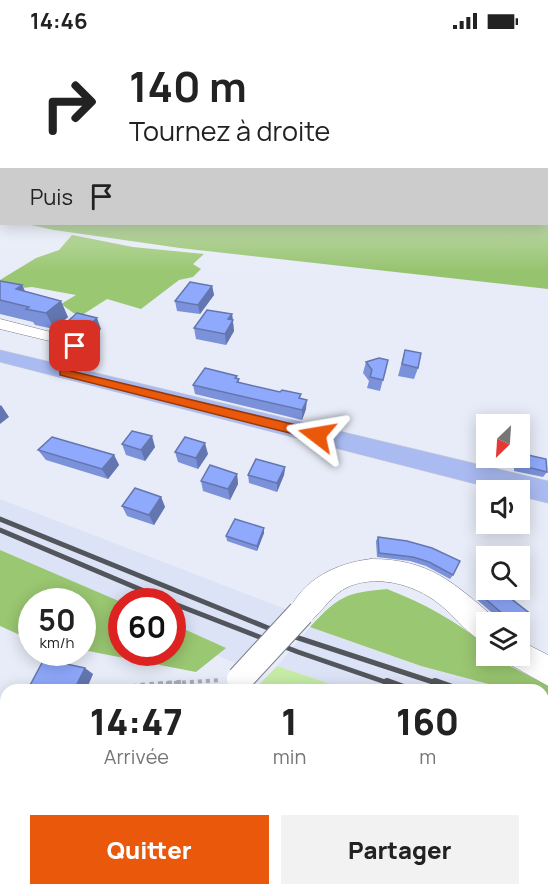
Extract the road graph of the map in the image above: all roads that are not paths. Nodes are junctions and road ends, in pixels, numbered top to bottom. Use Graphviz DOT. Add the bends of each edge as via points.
graph roads {
  1 [pos="0,324"];
  2 [pos="0,356"];
  3 [pos="60,371"];
  4 [pos="548,492"];
  5 [pos="476,620"];
  6 [pos="530,660"];
  7 [pos="548,671"];
  8 [pos="236,684"];
  1 -- 3 [label="street" via="75,346 78,357"];
  2 -- 3 [label="main road"];
  3 -- 4 [label="main road"];
  5 -- 8 [label="street, bridge" via="441,589 415,577 369,571 346,575 328,585"];
  6 -- 7 [label="street"];
}
